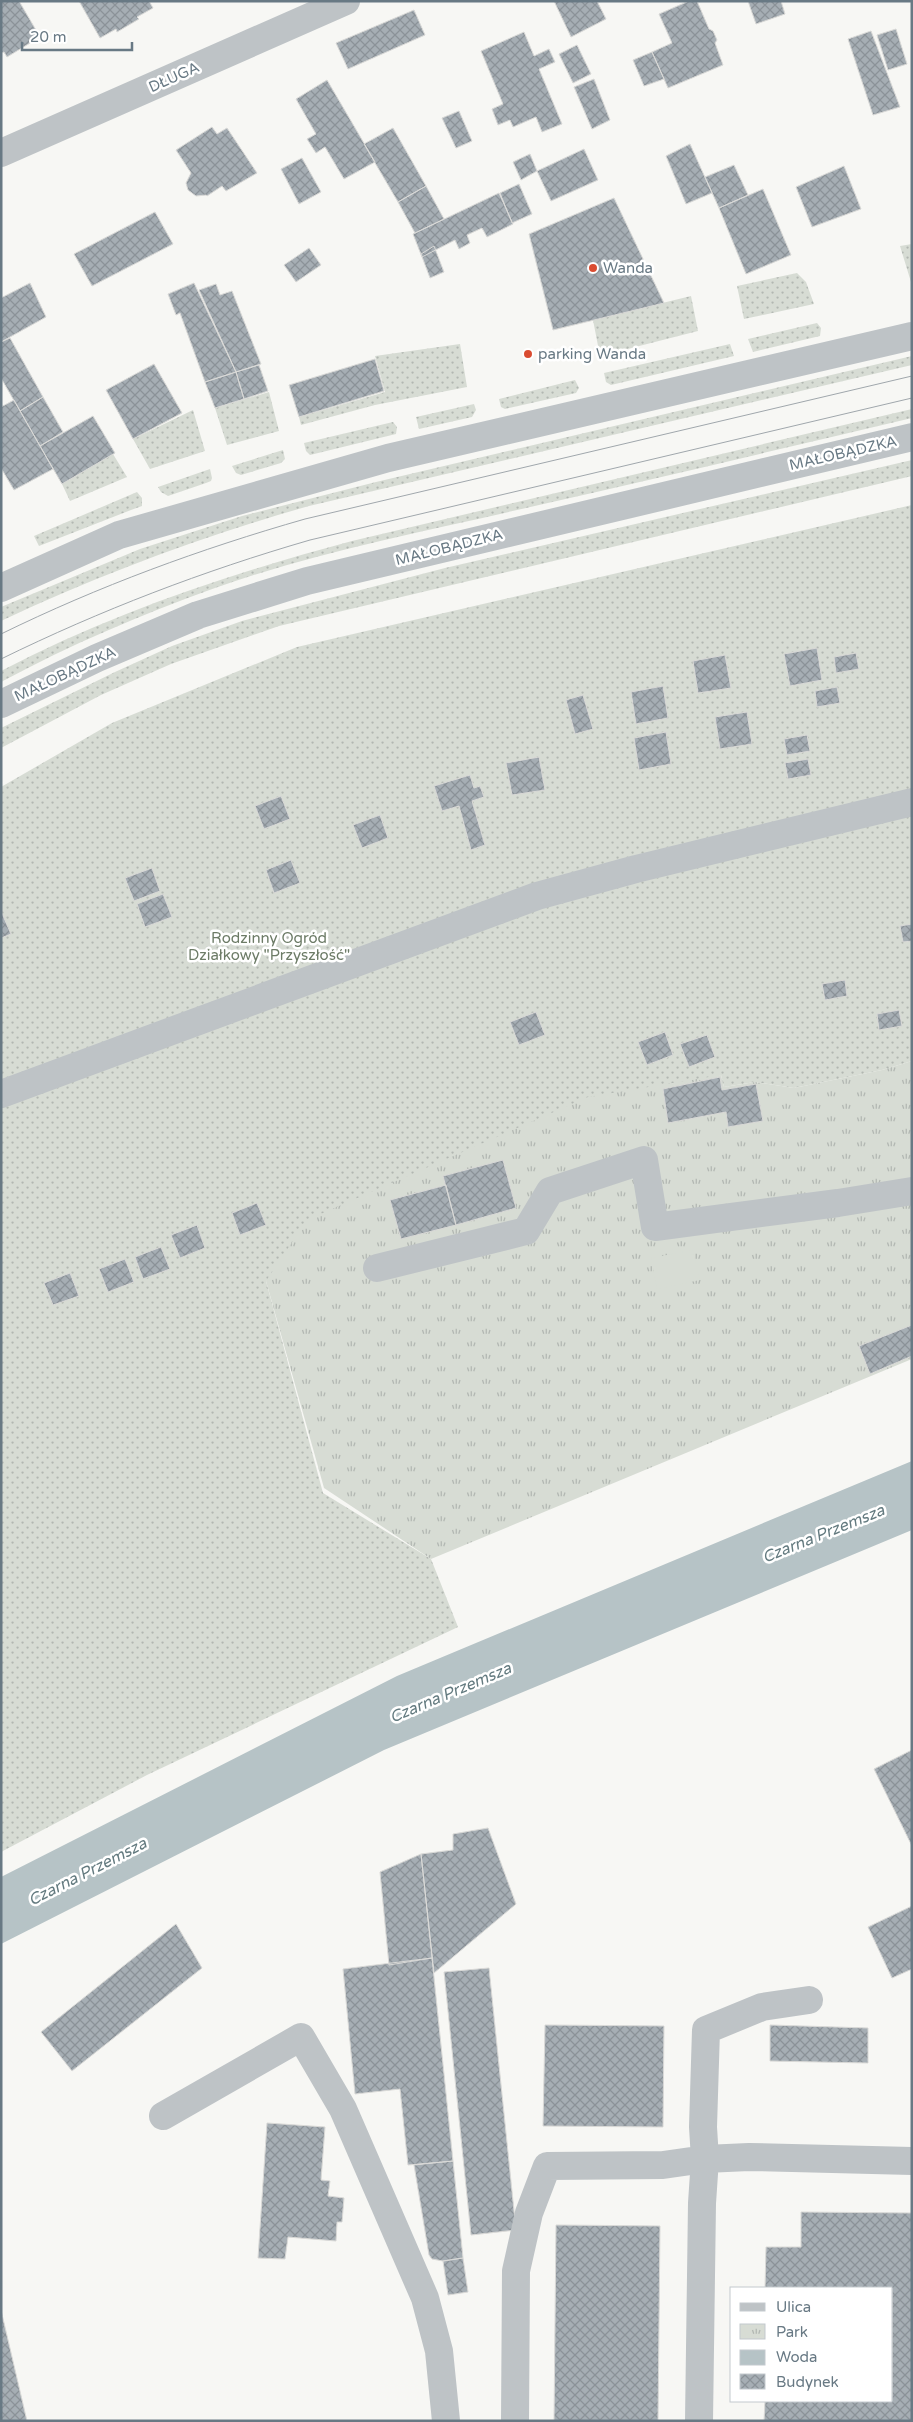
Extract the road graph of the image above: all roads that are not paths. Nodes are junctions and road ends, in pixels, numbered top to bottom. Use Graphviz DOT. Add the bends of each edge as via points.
graph roads {
  1 [pos="346,1"];
  2 [pos="1,153"];
  3 [pos="912,336"];
  4 [pos="912,437"];
  5 [pos="1,588"];
  6 [pos="1,704"];
  7 [pos="912,802"];
  8 [pos="1,1094"];
  9 [pos="912,1191"];
  10 [pos="377,1268"];
  11 [pos="810,2000"];
  12 [pos="163,2116"];
  13 [pos="705,2159"];
  14 [pos="912,2161"];
  15 [pos="446,2421"];
  16 [pos="515,2421"];
  17 [pos="699,2421"];
  1 -- 2 [label="street, DŁUGA"];
  3 -- 5 [label="street" via="388,458 119,535"];
  4 -- 6 [label="street, MAŁOBĄDZKA" via="307,581 198,615"];
  7 -- 8 [label="street" via="537,896"];
  9 -- 10 [label="street" via="655,1226 644,1160 550,1191 526,1231"];
  11 -- 13 [label="street" via="762,2007 706,2030"];
  12 -- 15 [label="street" via="301,2037 343,2109 425,2298 439,2351"];
  13 -- 14 [label="street"];
  13 -- 16 [label="street" via="663,2165 547,2166 530,2213 516,2271"];
  13 -- 17 [label="street"];
}
